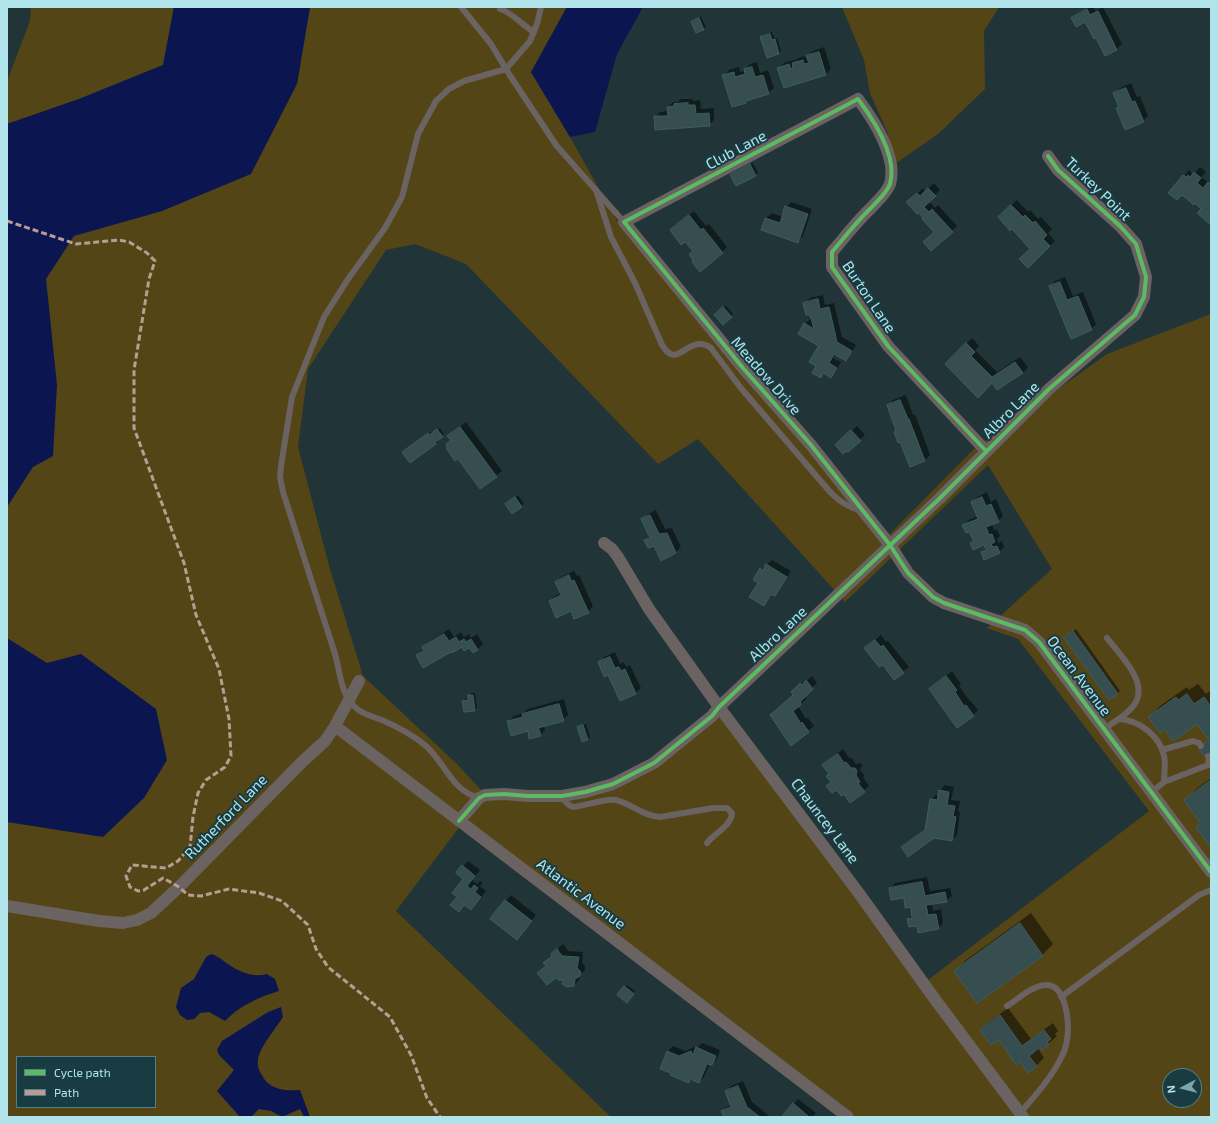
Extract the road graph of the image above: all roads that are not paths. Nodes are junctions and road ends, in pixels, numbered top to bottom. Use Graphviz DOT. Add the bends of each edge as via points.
graph roads {
  1 [pos="461,7"];
  2 [pos="541,7"];
  3 [pos="500,9"];
  4 [pos="534,32"];
  5 [pos="506,69"];
  6 [pos="858,99"];
  7 [pos="1048,156"];
  8 [pos="596,190"];
  9 [pos="624,222"];
  10 [pos="1069,372"];
  11 [pos="986,451"];
  12 [pos="863,511"];
  13 [pos="604,543"];
  14 [pos="890,544"];
  15 [pos="1107,638"];
  16 [pos="359,681"];
  17 [pos="349,700"];
  18 [pos="719,707"];
  19 [pos="1118,719"];
  20 [pos="335,726"];
  21 [pos="1104,729"];
  22 [pos="1201,746"];
  23 [pos="1162,750"];
  24 [pos="1208,756"];
  25 [pos="1164,782"];
  26 [pos="1152,792"];
  27 [pos="562,796"];
  28 [pos="479,798"];
  29 [pos="458,821"];
  30 [pos="707,843"];
  31 [pos="1211,872"];
  32 [pos="1211,890"];
  33 [pos="7,906"];
  34 [pos="1062,997"];
  35 [pos="1008,1006"];
  36 [pos="1022,1115"];
  37 [pos="848,1117"];
  1 -- 5 [label="lane" via="491,44"];
  2 -- 4 [label="lane"];
  3 -- 4 [label="lane" via="509,12"];
  4 -- 5 [label="lane" via="530,41"];
  5 -- 8 [label="lane" via="556,145"];
  5 -- 17 [label="lane" via="464,81 449,89 436,101 418,134 402,197 385,228 324,317 292,396 280,477 342,686"];
  6 -- 9 [label="street, Club Lane"];
  6 -- 11 [label="street, Burton Lane" via="882,138 892,165 890,184 882,198 832,252 832,267 888,346"];
  7 -- 10 [label="street, Turkey Point" via="1058,170 1120,226 1136,244 1146,277 1144,298 1135,315"];
  8 -- 9 [label="lane"];
  8 -- 12 [label="lane" via="611,237 668,353 678,354 701,343 711,348 740,387 831,493 842,503"];
  9 -- 12 [label="street, Meadow Drive"];
  10 -- 11 [label="street, Albro Lane"];
  11 -- 14 [label="street, Albro Lane"];
  12 -- 14 [label="street, Meadow Drive"];
  13 -- 18 [label="street, Chauncey Lane" via="618,557 649,609"];
  14 -- 18 [label="street, Albro Lane"];
  14 -- 21 [label="street, Ocean Avenue" via="908,573 933,597 968,612 1024,630 1039,642"];
  15 -- 19 [label="lane" via="1137,678 1139,691 1139,697 1133,707"];
  16 -- 17 [label="street"];
  17 -- 20 [label="street"];
  17 -- 28 [label="lane" via="363,714 407,732 436,757 452,781 469,795"];
  18 -- 27 [label="street, Albro Lane" via="712,716 654,763 613,784"];
  18 -- 36 [label="street, Chauncey Lane"];
  19 -- 21 [label="lane"];
  19 -- 23 [label="lane" via="1138,723 1150,732"];
  20 -- 29 [label="street, Atlantic Avenue"];
  20 -- 33 [label="street, Rutherford Lane" via="325,741 151,913 137,920 122,923"];
  21 -- 26 [label="street, Ocean Avenue"];
  22 -- 23 [label="lane" via="1193,741"];
  23 -- 25 [label="lane"];
  24 -- 25 [label="lane" via="1208,765"];
  25 -- 26 [label="lane"];
  26 -- 31 [label="street, Ocean Avenue"];
  27 -- 28 [label="street, Albro Lane" via="488,794"];
  27 -- 30 [label="lane" via="569,806 573,807 615,800 652,817 727,808 732,813 729,820"];
  28 -- 29 [label="street"];
  29 -- 37 [label="street, Atlantic Avenue"];
  32 -- 34 [label="lane" via="1198,895"];
  34 -- 35 [label="lane" via="1057,989 1045,985 1034,988"];
  34 -- 36 [label="lane" via="1068,1030 1063,1055"];
}
